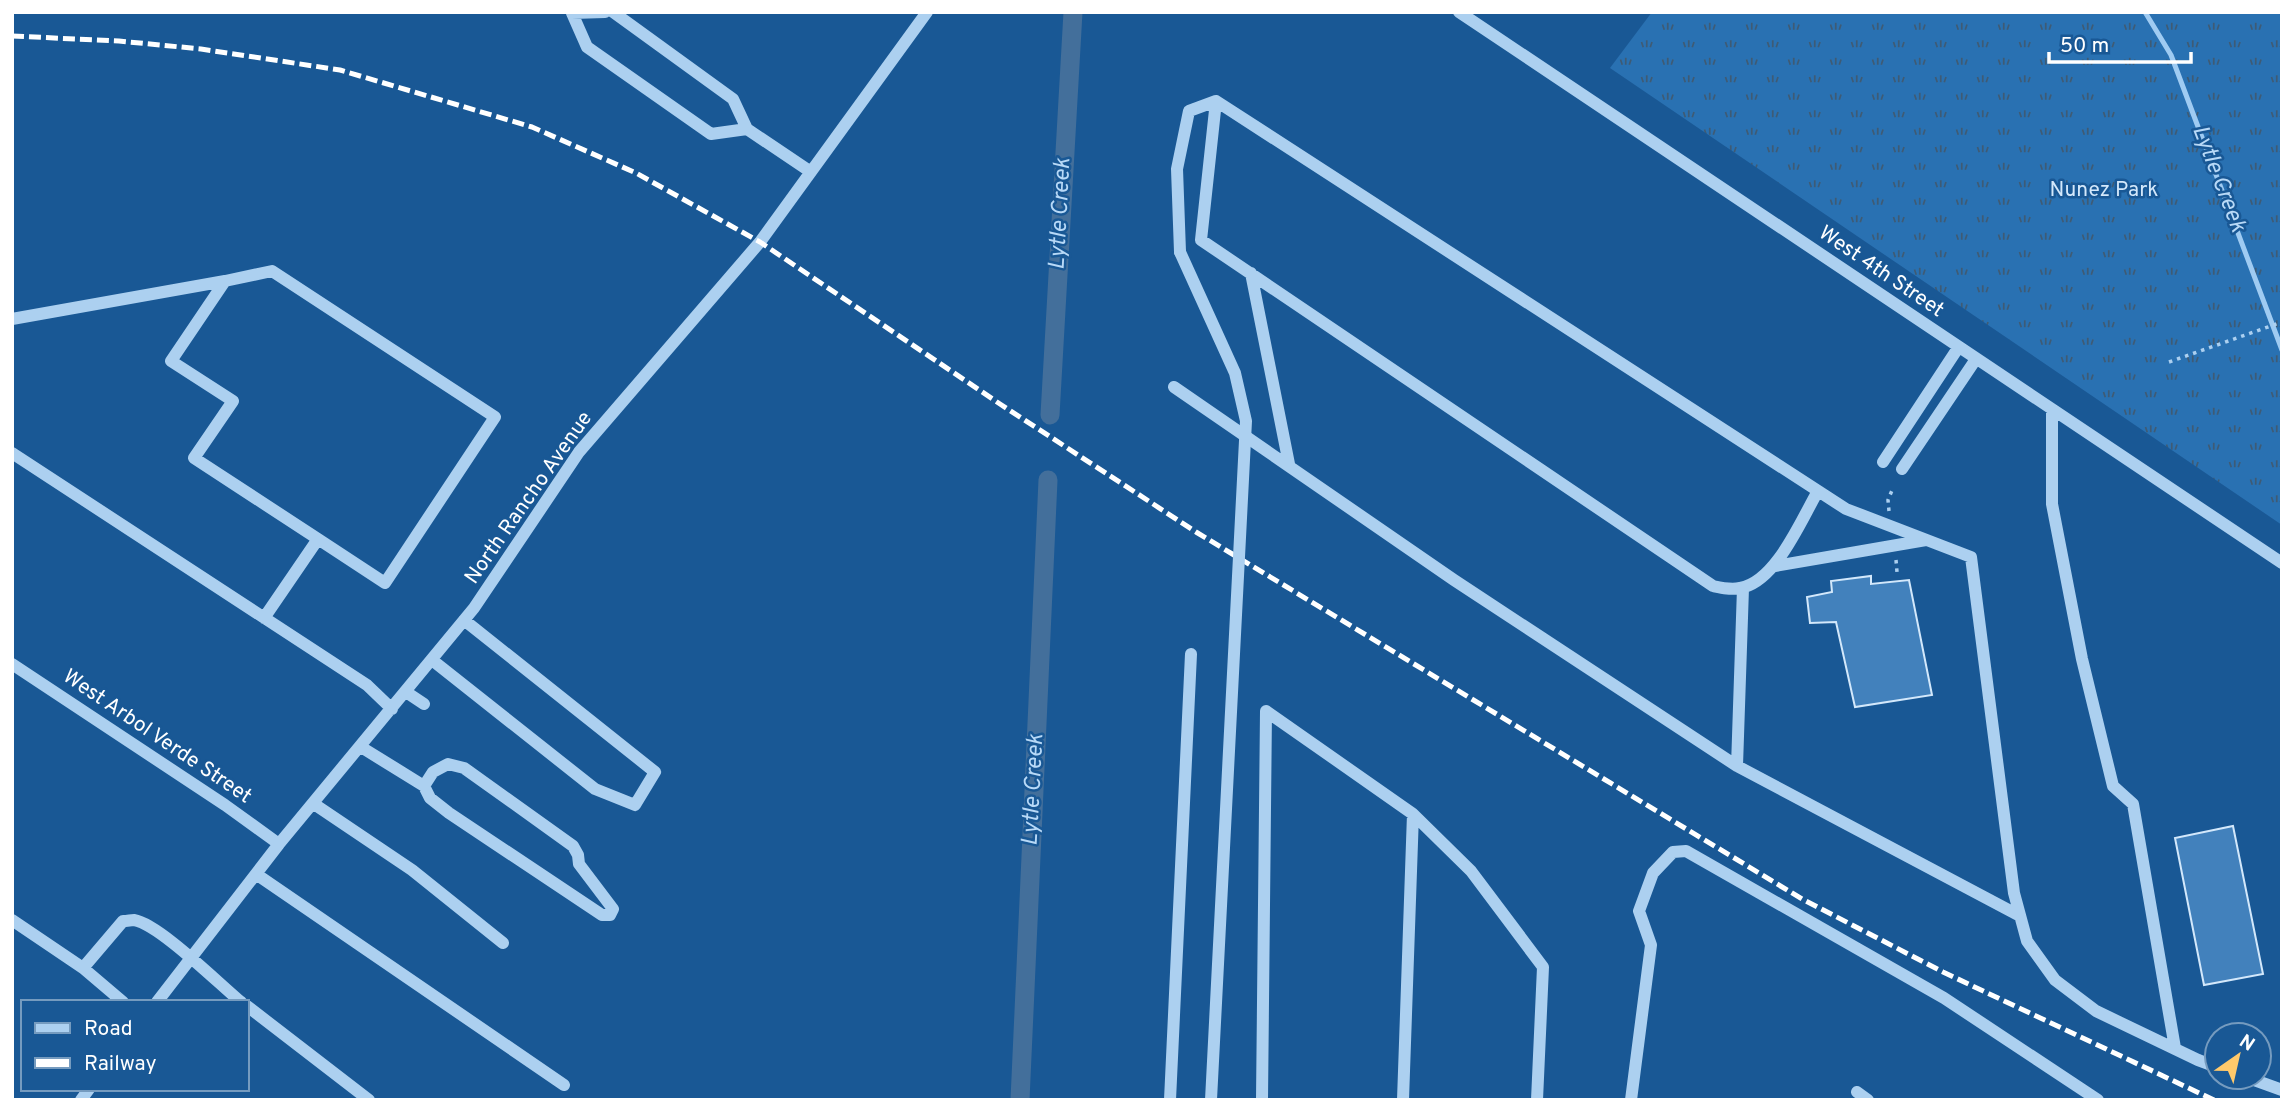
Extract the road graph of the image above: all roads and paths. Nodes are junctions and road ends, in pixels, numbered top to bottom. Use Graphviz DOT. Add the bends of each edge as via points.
graph roads {
  1 [pos="605,12"];
  2 [pos="613,12"];
  3 [pos="927,12"];
  4 [pos="1459,12"];
  5 [pos="572,13"];
  6 [pos="1216,101"];
  7 [pos="747,129"];
  8 [pos="811,172"];
  9 [pos="1251,273"];
  10 [pos="225,281"];
  11 [pos="12,319"];
  12 [pos="2282,322"];
  13 [pos="1958,348"];
  14 [pos="1976,359"];
  15 [pos="2169,362"];
  16 [pos="1174,387"];
  17 [pos="2052,410"];
  18 [pos="12,453"];
  19 [pos="1883,462"];
  20 [pos="1289,464"];
  21 [pos="1902,469"];
  22 [pos="1818,491"];
  23 [pos="318,538"];
  24 [pos="1927,540"];
  25 [pos="2282,563"];
  26 [pos="1775,566"];
  27 [pos="1743,588"];
  28 [pos="264,618"];
  29 [pos="464,620"];
  30 [pos="1191,654"];
  31 [pos="432,660"];
  32 [pos="12,664"];
  33 [pos="406,692"];
  34 [pos="424,704"];
  35 [pos="392,709"];
  36 [pos="360,747"];
  37 [pos="1737,766"];
  38 [pos="424,786"];
  39 [pos="314,804"];
  40 [pos="1413,814"];
  41 [pos="279,844"];
  42 [pos="256,874"];
  43 [pos="2021,916"];
  44 [pos="12,920"];
  45 [pos="503,943"];
  46 [pos="191,958"];
  47 [pos="83,968"];
  48 [pos="121,1000"];
  49 [pos="159,1000"];
  50 [pos="239,1000"];
  51 [pos="248,1007"];
  52 [pos="2175,1048"];
  53 [pos="2203,1061"];
  54 [pos="564,1085"];
  55 [pos="369,1100"];
  56 [pos="1170,1100"];
  57 [pos="1211,1100"];
  58 [pos="1262,1100"];
  59 [pos="1403,1100"];
  60 [pos="1537,1100"];
  61 [pos="1631,1100"];
  62 [pos="2098,1100"];
  1 -- 5 [label="street"];
  2 -- 7 [label="street" via="733,99"];
  3 -- 8 [label="street, North Rancho Avenue"];
  4 -- 13 [label="street, West 4th Street"];
  5 -- 7 [label="street" via="587,47 710,134"];
  6 -- 9 [label="street" via="1202,240"];
  6 -- 22 [label="street"];
  6 -- 57 [label="street, bridge" via="1189,111 1177,169 1180,252 1235,373 1246,421"];
  7 -- 8 [label="street"];
  8 -- 29 [label="street, North Rancho Avenue" via="760,242 579,452"];
  9 -- 20 [label="street"];
  9 -- 27 [label="street" via="1713,586"];
  10 -- 11 [label="street"];
  10 -- 23 [label="street" via="171,361 233,401 194,458"];
  10 -- 23 [label="street" via="272,271 495,417 385,583"];
  12 -- 15 [label="path"];
  13 -- 14 [label="street, West 4th Street"];
  13 -- 19 [label="street"];
  14 -- 17 [label="street, West 4th Street"];
  14 -- 21 [label="street"];
  16 -- 20 [label="street"];
  17 -- 25 [label="street, West 4th Street"];
  17 -- 52 [label="street" via="2052,504 2113,786 2133,804"];
  18 -- 28 [label="street"];
  20 -- 37 [label="street" via="1454,580"];
  22 -- 24 [label="street" via="1846,509"];
  22 -- 26 [label="street"];
  23 -- 28 [label="street"];
  24 -- 26 [label="street"];
  24 -- 43 [label="street" via="1971,557 2014,893"];
  26 -- 27 [label="street"];
  27 -- 37 [label="street"];
  28 -- 35 [label="street" via="367,685"];
  29 -- 31 [label="street, North Rancho Avenue"];
  29 -- 31 [label="street" via="655,772 635,805 595,789"];
  30 -- 56 [label="street"];
  31 -- 33 [label="street, North Rancho Avenue"];
  32 -- 41 [label="street, West Arbol Verde Street"];
  33 -- 34 [label="street"];
  33 -- 35 [label="street, North Rancho Avenue"];
  35 -- 36 [label="street, North Rancho Avenue"];
  36 -- 38 [label="street"];
  36 -- 39 [label="street, North Rancho Avenue"];
  37 -- 43 [label="street"];
  38 -- 38 [label="street" via="430,798 449,813 602,915 610,915 613,909 579,864 573,846 464,768 448,764 433,772"];
  39 -- 41 [label="street, North Rancho Avenue"];
  39 -- 45 [label="street" via="412,870"];
  40 -- 58 [label="street" via="1266,711"];
  40 -- 59 [label="street"];
  40 -- 60 [label="street" via="1471,871 1543,967"];
  41 -- 42 [label="street, North Rancho Avenue"];
  42 -- 46 [label="street, North Rancho Avenue"];
  42 -- 54 [label="street"];
  43 -- 52 [label="street" via="2027,941 2055,980 2096,1011"];
  44 -- 47 [label="street"];
  46 -- 47 [label="street" via="144,924 123,921"];
  46 -- 49 [label="street, North Rancho Avenue"];
  46 -- 50 [label="street"];
  47 -- 48 [label="street"];
  51 -- 55 [label="street"];
  52 -- 53 [label="street"];
  61 -- 62 [label="street" via="1651,945 1639,911 1653,873 1673,852 1686,851 1944,998"];
}
